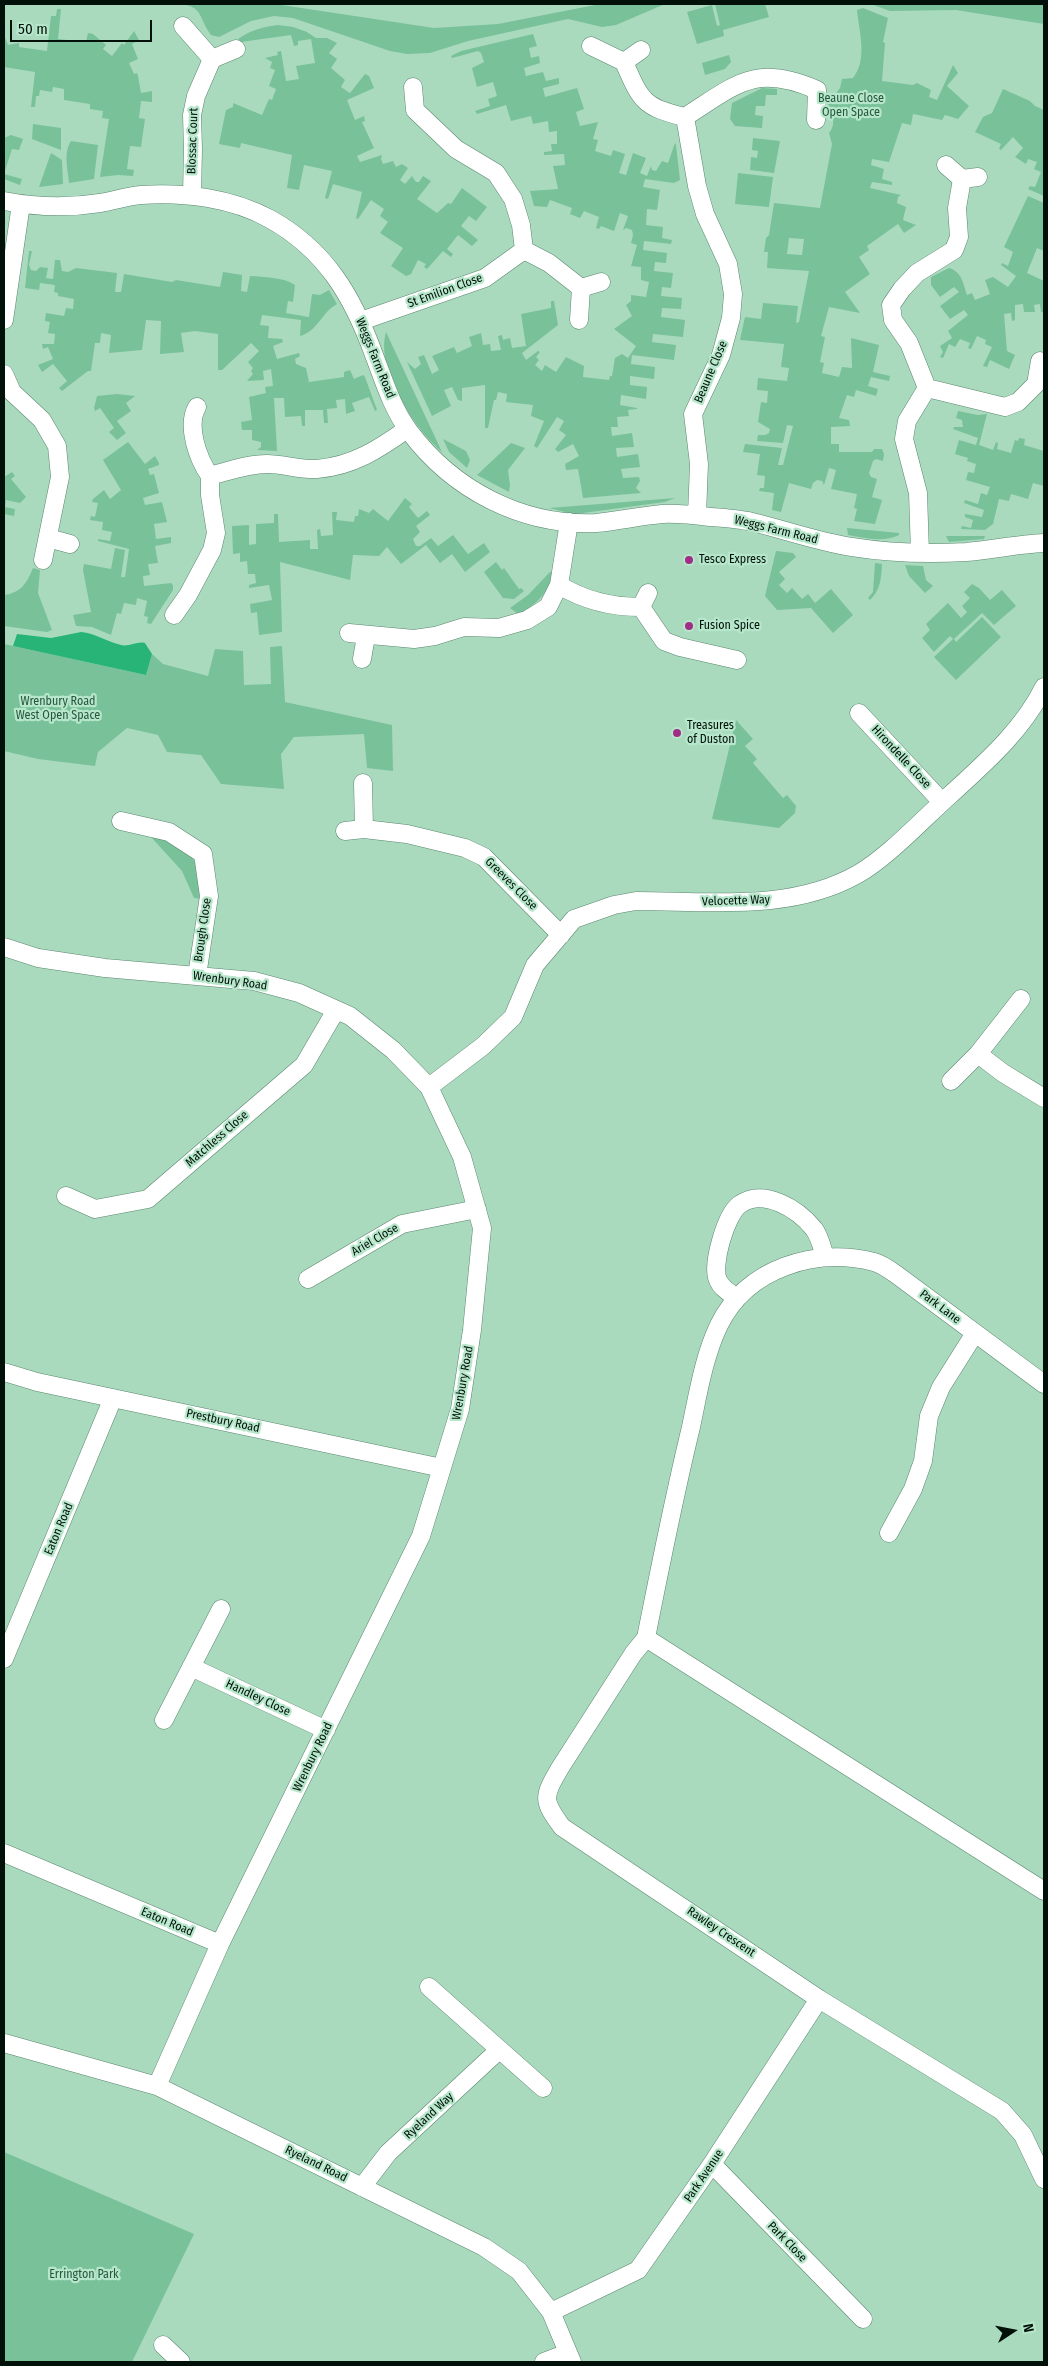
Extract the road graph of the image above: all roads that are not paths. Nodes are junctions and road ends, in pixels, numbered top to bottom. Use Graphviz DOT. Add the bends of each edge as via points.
graph roads {
  1 [pos="183,26"];
  2 [pos="591,46"];
  3 [pos="236,50"];
  4 [pos="641,50"];
  5 [pos="212,59"];
  6 [pos="624,62"];
  7 [pos="413,87"];
  8 [pos="686,117"];
  9 [pos="816,120"];
  10 [pos="946,165"];
  11 [pos="192,196"];
  12 [pos="12,202"];
  13 [pos="524,250"];
  14 [pos="601,282"];
  15 [pos="581,288"];
  16 [pos="4,320"];
  17 [pos="579,320"];
  18 [pos="361,321"];
  19 [pos="1040,361"];
  20 [pos="4,374"];
  21 [pos="1040,386"];
  22 [pos="927,388"];
  23 [pos="8,395"];
  24 [pos="197,407"];
  25 [pos="407,429"];
  26 [pos="210,476"];
  27 [pos="697,515"];
  28 [pos="569,522"];
  29 [pos="48,538"];
  30 [pos="1044,543"];
  31 [pos="70,544"];
  32 [pos="920,553"];
  33 [pos="43,560"];
  34 [pos="559,585"];
  35 [pos="174,615"];
  36 [pos="362,659"];
  37 [pos="737,660"];
  38 [pos="1044,689"];
  39 [pos="859,713"];
  40 [pos="363,783"];
  41 [pos="942,802"];
  42 [pos="121,821"];
  43 [pos="364,829"];
  44 [pos="345,831"];
  45 [pos="561,934"];
  46 [pos="4,947"];
  47 [pos="197,976"];
  48 [pos="1021,999"];
  49 [pos="336,1010"];
  50 [pos="978,1054"];
  51 [pos="951,1081"];
  52 [pos="429,1086"];
  53 [pos="1044,1098"];
  54 [pos="66,1196"];
  55 [pos="477,1209"];
  56 [pos="825,1257"];
  57 [pos="308,1279"];
  58 [pos="737,1298"];
  59 [pos="975,1333"];
  60 [pos="4,1372"];
  61 [pos="1044,1384"];
  62 [pos="113,1398"];
  63 [pos="442,1468"];
  64 [pos="672,1506"];
  65 [pos="888,1533"];
  66 [pos="221,1609"];
  67 [pos="646,1638"];
  68 [pos="4,1659"];
  69 [pos="191,1667"];
  70 [pos="164,1720"];
  71 [pos="326,1730"];
  72 [pos="4,1853"];
  73 [pos="1044,1890"];
  74 [pos="220,1944"];
  75 [pos="429,1987"];
  76 [pos="819,1998"];
  77 [pos="4,2043"];
  78 [pos="500,2050"];
  79 [pos="157,2086"];
  80 [pos="543,2088"];
  81 [pos="712,2164"];
  82 [pos="1044,2179"];
  83 [pos="362,2187"];
  84 [pos="551,2312"];
  85 [pos="863,2319"];
  86 [pos="163,2346"];
  87 [pos="570,2357"];
  88 [pos="181,2362"];
  89 [pos="544,2362"];
  1 -- 5 [label="street"];
  2 -- 6 [label="street"];
  3 -- 5 [label="street"];
  4 -- 6 [label="street"];
  5 -- 11 [label="street, Blossac Court" via="196,96 192,115"];
  6 -- 8 [label="street" via="638,93 649,105"];
  7 -- 13 [label="street" via="415,110 456,149 496,173 513,198 522,225"];
  8 -- 9 [label="street" via="736,85 762,77 784,78 817,90"];
  8 -- 27 [label="street, Beaune Close" via="697,186 705,214 728,264 733,294 731,318 721,355 693,414 699,464"];
  10 -- 22 [label="street" via="970,178 956,208 959,237 954,250 917,274 891,305 893,320 909,343"];
  11 -- 12 [label="street, Weggs Farm Road" via="138,195 69,206"];
  11 -- 18 [label="street, Weggs Farm Road" via="240,207 293,233 316,252 341,282"];
  12 -- 16 [label="street"];
  13 -- 15 [label="street" via="550,263"];
  13 -- 18 [label="street, St Emilion Close" via="485,278"];
  14 -- 15 [label="street"];
  15 -- 17 [label="street"];
  18 -- 25 [label="street, Weggs Farm Road" via="388,394"];
  19 -- 21 [label="street"];
  20 -- 23 [label="street"];
  21 -- 22 [label="street" via="1005,407"];
  22 -- 32 [label="street" via="908,422 904,439 918,493"];
  23 -- 29 [label="street" via="42,420 57,446 60,478"];
  24 -- 26 [label="street" via="191,424 198,453"];
  25 -- 26 [label="street" via="365,457 345,464 316,469 266,464"];
  25 -- 28 [label="street, Weggs Farm Road" via="449,474 484,498 518,512"];
  26 -- 35 [label="street" via="216,533 212,550"];
  27 -- 28 [label="street, Weggs Farm Road" via="663,514 597,523"];
  27 -- 32 [label="street, Weggs Farm Road" via="748,521 853,548"];
  28 -- 34 [label="street"];
  29 -- 31 [label="street"];
  29 -- 33 [label="street"];
  30 -- 32 [label="street, Weggs Farm Road" via="970,552"];
  34 -- 36 [label="street" via="548,607 527,620 508,626 464,627 414,639 357,635"];
  34 -- 37 [label="street" via="573,594 604,604 645,600 664,641"];
  38 -- 41 [label="street, Velocette Way" via="1014,733"];
  39 -- 41 [label="street, Hirondelle Close"];
  40 -- 43 [label="street"];
  41 -- 45 [label="street, Velocette Way" via="859,874 828,888 771,900 636,901 574,919"];
  42 -- 47 [label="street, Brough Close" via="169,832 203,854 209,896"];
  43 -- 44 [label="street, Greeves Close"];
  43 -- 45 [label="street, Greeves Close" via="407,834 465,848 484,857"];
  45 -- 52 [label="street, Velocette Way" via="535,965 513,1017 483,1046"];
  46 -- 47 [label="street, Wrenbury Road" via="38,958"];
  47 -- 49 [label="street, Wrenbury Road" via="254,981 299,993"];
  48 -- 50 [label="street"];
  49 -- 52 [label="street, Wrenbury Road" via="350,1016 393,1050"];
  49 -- 54 [label="street, Matchless Close" via="304,1065 148,1199 95,1209"];
  50 -- 51 [label="street"];
  50 -- 53 [label="street"];
  52 -- 55 [label="street, Wrenbury Road" via="462,1157"];
  55 -- 57 [label="street, Ariel Close" via="402,1224"];
  55 -- 63 [label="street, Wrenbury Road" via="482,1228 472,1330 460,1409"];
  56 -- 58 [label="street, Park Lane" via="790,1263 766,1274"];
  56 -- 58 [label="street" via="814,1229 786,1206 755,1199 739,1205 724,1233 716,1272 722,1286"];
  56 -- 59 [label="street, Park Lane" via="876,1263 897,1274"];
  58 -- 64 [label="street, Park Lane" via="719,1325 706,1361"];
  59 -- 61 [label="street, Park Lane"];
  59 -- 65 [label="street" via="941,1387 929,1416 923,1461 913,1489"];
  60 -- 62 [label="street, Prestbury Road"];
  62 -- 63 [label="street, Prestbury Road"];
  62 -- 68 [label="street, Eaton Road"];
  63 -- 71 [label="street, Wrenbury Road" via="421,1536"];
  64 -- 67 [label="street, Rawley Crescent"];
  66 -- 69 [label="street"];
  67 -- 73 [label="street"];
  67 -- 76 [label="street, Rawley Crescent" via="549,1786 548,1808 562,1827"];
  69 -- 70 [label="street"];
  69 -- 71 [label="street, Handley Close"];
  71 -- 74 [label="street, Wrenbury Road"];
  72 -- 74 [label="street, Eaton Road"];
  74 -- 79 [label="street, Wrenbury Road"];
  75 -- 78 [label="street"];
  76 -- 81 [label="street, Park Avenue"];
  76 -- 82 [label="street, Rawley Crescent" via="1002,2111 1022,2135"];
  77 -- 79 [label="street, Ryeland Road"];
  78 -- 80 [label="street"];
  78 -- 83 [label="street, Ryeland Way" via="388,2153"];
  79 -- 83 [label="street, Ryeland Road"];
  81 -- 84 [label="street, Park Avenue" via="638,2270"];
  81 -- 85 [label="street, Park Close"];
  83 -- 84 [label="street, Ryeland Road" via="484,2247 519,2271"];
  84 -- 87 [label="street, Ryeland Road"];
  86 -- 88 [label="street"];
  87 -- 89 [label="street"];
}
